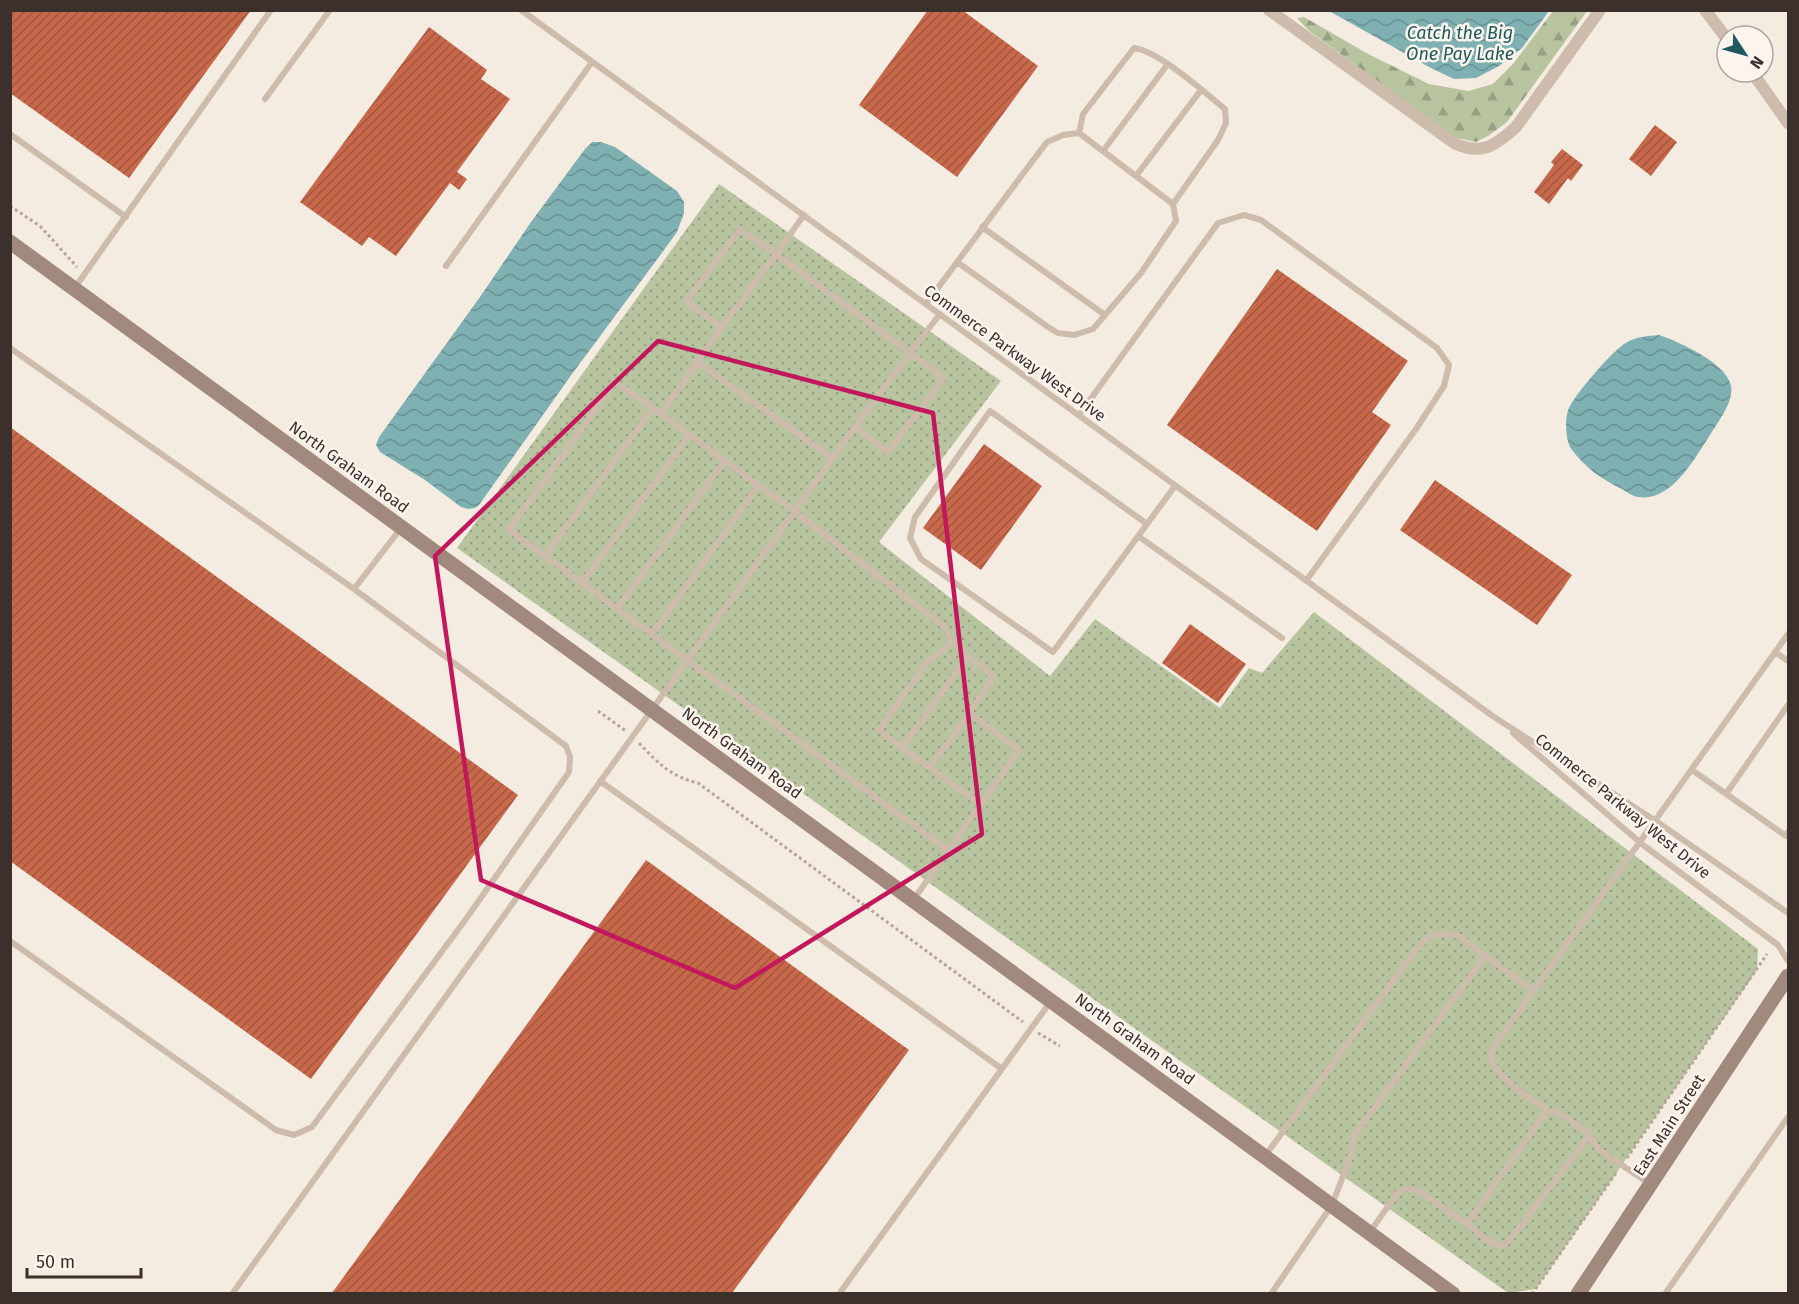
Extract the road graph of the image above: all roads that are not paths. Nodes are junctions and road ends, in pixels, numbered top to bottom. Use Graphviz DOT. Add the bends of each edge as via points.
graph roads {
  1 [pos="271,10"];
  2 [pos="330,10"];
  3 [pos="521,10"];
  4 [pos="1269,10"];
  5 [pos="1600,10"];
  6 [pos="1706,10"];
  7 [pos="1716,24"];
  8 [pos="592,62"];
  9 [pos="1167,65"];
  10 [pos="1760,84"];
  11 [pos="1201,90"];
  12 [pos="265,99"];
  13 [pos="1788,123"];
  14 [pos="1079,133"];
  15 [pos="10,134"];
  16 [pos="1103,151"];
  17 [pos="1136,176"];
  18 [pos="1173,204"];
  19 [pos="804,215"];
  20 [pos="126,217"];
  21 [pos="982,227"];
  22 [pos="10,242"];
  23 [pos="776,254"];
  24 [pos="957,262"];
  25 [pos="446,266"];
  26 [pos="74,289"];
  27 [pos="926,304"];
  28 [pos="940,314"];
  29 [pos="1105,315"];
  30 [pos="722,327"];
  31 [pos="10,348"];
  32 [pos="910,353"];
  33 [pos="698,362"];
  34 [pos="653,408"];
  35 [pos="661,414"];
  36 [pos="1079,416"];
  37 [pos="855,427"];
  38 [pos="689,435"];
  39 [pos="832,458"];
  40 [pos="724,460"];
  41 [pos="759,485"];
  42 [pos="1175,486"];
  43 [pos="794,511"];
  44 [pos="1147,524"];
  45 [pos="402,528"];
  46 [pos="1138,536"];
  47 [pos="545,556"];
  48 [pos="1306,581"];
  49 [pos="582,583"];
  50 [pos="354,590"];
  51 [pos="617,609"];
  52 [pos="652,634"];
  53 [pos="1788,634"];
  54 [pos="1282,638"];
  55 [pos="952,642"];
  56 [pos="1776,652"];
  57 [pos="968,656"];
  58 [pos="687,660"];
  59 [pos="1788,661"];
  60 [pos="1788,705"];
  61 [pos="651,710"];
  62 [pos="969,713"];
  63 [pos="1494,717"];
  64 [pos="902,748"];
  65 [pos="930,768"];
  66 [pos="1692,770"];
  67 [pos="600,782"];
  68 [pos="1726,794"];
  69 [pos="980,804"];
  70 [pos="1656,821"];
  71 [pos="1788,832"];
  72 [pos="1641,843"];
  73 [pos="948,850"];
  74 [pos="913,900"];
  75 [pos="1788,913"];
  76 [pos="10,941"];
  77 [pos="1485,956"];
  78 [pos="1788,961"];
  79 [pos="1788,976"];
  80 [pos="1534,991"];
  81 [pos="1051,1000"];
  82 [pos="1002,1069"];
  83 [pos="1547,1110"];
  84 [pos="1788,1117"];
  85 [pos="1589,1136"];
  86 [pos="1265,1156"];
  87 [pos="1651,1185"];
  88 [pos="1332,1205"];
  89 [pos="1467,1224"];
  90 [pos="1370,1232"];
  91 [pos="232,1293"];
  92 [pos="840,1293"];
  93 [pos="1271,1293"];
  94 [pos="1454,1293"];
  95 [pos="1578,1293"];
  96 [pos="1665,1293"];
  1 -- 20 [label="lane"];
  2 -- 12 [label="lane"];
  3 -- 8 [label="lane, Commerce Parkway West Drive"];
  4 -- 5 [label="street" via="1454,143 1477,150 1502,140 1516,128"];
  6 -- 7 [label="street"];
  8 -- 19 [label="lane, Commerce Parkway West Drive"];
  8 -- 25 [label="lane"];
  9 -- 11 [label="lane"];
  9 -- 14 [label="lane" via="1145,49 1134,48 1083,114"];
  9 -- 16 [label="lane"];
  10 -- 13 [label="street"];
  11 -- 17 [label="lane"];
  11 -- 18 [label="lane" via="1225,109 1226,123"];
  14 -- 16 [label="lane"];
  14 -- 21 [label="lane" via="1047,142"];
  15 -- 20 [label="lane"];
  16 -- 17 [label="lane"];
  17 -- 18 [label="lane"];
  18 -- 29 [label="lane" via="1176,221 1141,273"];
  19 -- 23 [label="lane"];
  19 -- 27 [label="lane, Commerce Parkway West Drive"];
  20 -- 26 [label="lane"];
  21 -- 24 [label="lane"];
  21 -- 29 [label="lane"];
  22 -- 26 [label="street, North Graham Road"];
  23 -- 30 [label="lane"];
  23 -- 30 [label="lane" via="740,229 687,302"];
  23 -- 32 [label="lane"];
  24 -- 27 [label="lane"];
  24 -- 29 [label="lane" via="1058,333 1093,329"];
  26 -- 45 [label="street, North Graham Road"];
  27 -- 28 [label="lane, Commerce Parkway West Drive"];
  28 -- 32 [label="lane"];
  28 -- 36 [label="lane, Commerce Parkway West Drive"];
  30 -- 33 [label="lane"];
  31 -- 50 [label="lane"];
  32 -- 37 [label="lane"];
  32 -- 37 [label="lane" via="944,378 888,452"];
  33 -- 35 [label="lane"];
  33 -- 39 [label="lane"];
  34 -- 35 [label="lane"];
  34 -- 47 [label="lane"];
  34 -- 47 [label="lane" via="615,381 509,530"];
  35 -- 38 [label="lane"];
  36 -- 42 [label="lane, Commerce Parkway West Drive"];
  36 -- 48 [label="lane" via="1218,223 1244,215 1261,220 1428,341 1449,365 1444,386"];
  37 -- 39 [label="lane"];
  38 -- 40 [label="lane"];
  38 -- 49 [label="lane"];
  39 -- 43 [label="lane"];
  40 -- 41 [label="lane"];
  40 -- 51 [label="lane"];
  41 -- 43 [label="lane"];
  41 -- 52 [label="lane"];
  42 -- 44 [label="lane"];
  42 -- 48 [label="lane, Commerce Parkway West Drive"];
  43 -- 55 [label="lane" via="945,627"];
  43 -- 58 [label="lane"];
  44 -- 46 [label="lane"];
  44 -- 46 [label="lane" via="990,411 915,517 910,538 921,559 1053,652"];
  45 -- 50 [label="lane"];
  45 -- 61 [label="street, North Graham Road"];
  46 -- 54 [label="lane"];
  47 -- 49 [label="lane"];
  48 -- 63 [label="lane, Commerce Parkway West Drive"];
  49 -- 51 [label="lane"];
  50 -- 76 [label="lane" via="566,746 570,765 569,772 466,919 312,1127 294,1135 276,1130"];
  51 -- 52 [label="lane"];
  52 -- 58 [label="lane"];
  53 -- 56 [label="lane"];
  55 -- 57 [label="lane"];
  55 -- 64 [label="lane" via="927,662 879,730"];
  56 -- 59 [label="lane"];
  56 -- 66 [label="lane"];
  57 -- 62 [label="lane" via="994,677"];
  57 -- 64 [label="lane"];
  58 -- 61 [label="lane"];
  58 -- 73 [label="lane"];
  60 -- 68 [label="lane"];
  61 -- 67 [label="lane"];
  61 -- 74 [label="street, North Graham Road"];
  62 -- 65 [label="lane"];
  62 -- 69 [label="lane" via="1019,750"];
  63 -- 70 [label="lane, Commerce Parkway West Drive"];
  63 -- 72 [label="lane, Commerce Parkway West Drive"];
  64 -- 65 [label="lane"];
  65 -- 69 [label="lane"];
  66 -- 68 [label="lane"];
  66 -- 70 [label="lane"];
  67 -- 82 [label="lane"];
  67 -- 91 [label="lane"];
  68 -- 71 [label="lane" via="1786,836"];
  69 -- 73 [label="lane"];
  70 -- 72 [label="lane"];
  70 -- 75 [label="lane, Commerce Parkway West Drive"];
  72 -- 78 [label="lane, Commerce Parkway West Drive" via="1778,945"];
  72 -- 80 [label="lane"];
  73 -- 74 [label="lane"];
  74 -- 81 [label="street, North Graham Road"];
  77 -- 80 [label="lane"];
  77 -- 86 [label="lane" via="1458,936 1429,936"];
  77 -- 88 [label="lane" via="1354,1136"];
  79 -- 87 [label="street, East Main Street"];
  80 -- 83 [label="lane" via="1493,1048 1490,1059 1505,1080"];
  81 -- 82 [label="lane"];
  81 -- 86 [label="street, North Graham Road"];
  82 -- 92 [label="lane"];
  83 -- 85 [label="lane" via="1560,1114"];
  83 -- 89 [label="lane"];
  84 -- 96 [label="lane"];
  85 -- 87 [label="lane" via="1598,1149"];
  85 -- 89 [label="lane" via="1509,1241 1500,1246"];
  86 -- 88 [label="street, North Graham Road"];
  87 -- 95 [label="street, East Main Street"];
  88 -- 90 [label="street, North Graham Road"];
  88 -- 93 [label="lane"];
  89 -- 90 [label="lane" via="1420,1192 1405,1188"];
  90 -- 94 [label="street, North Graham Road"];
}
